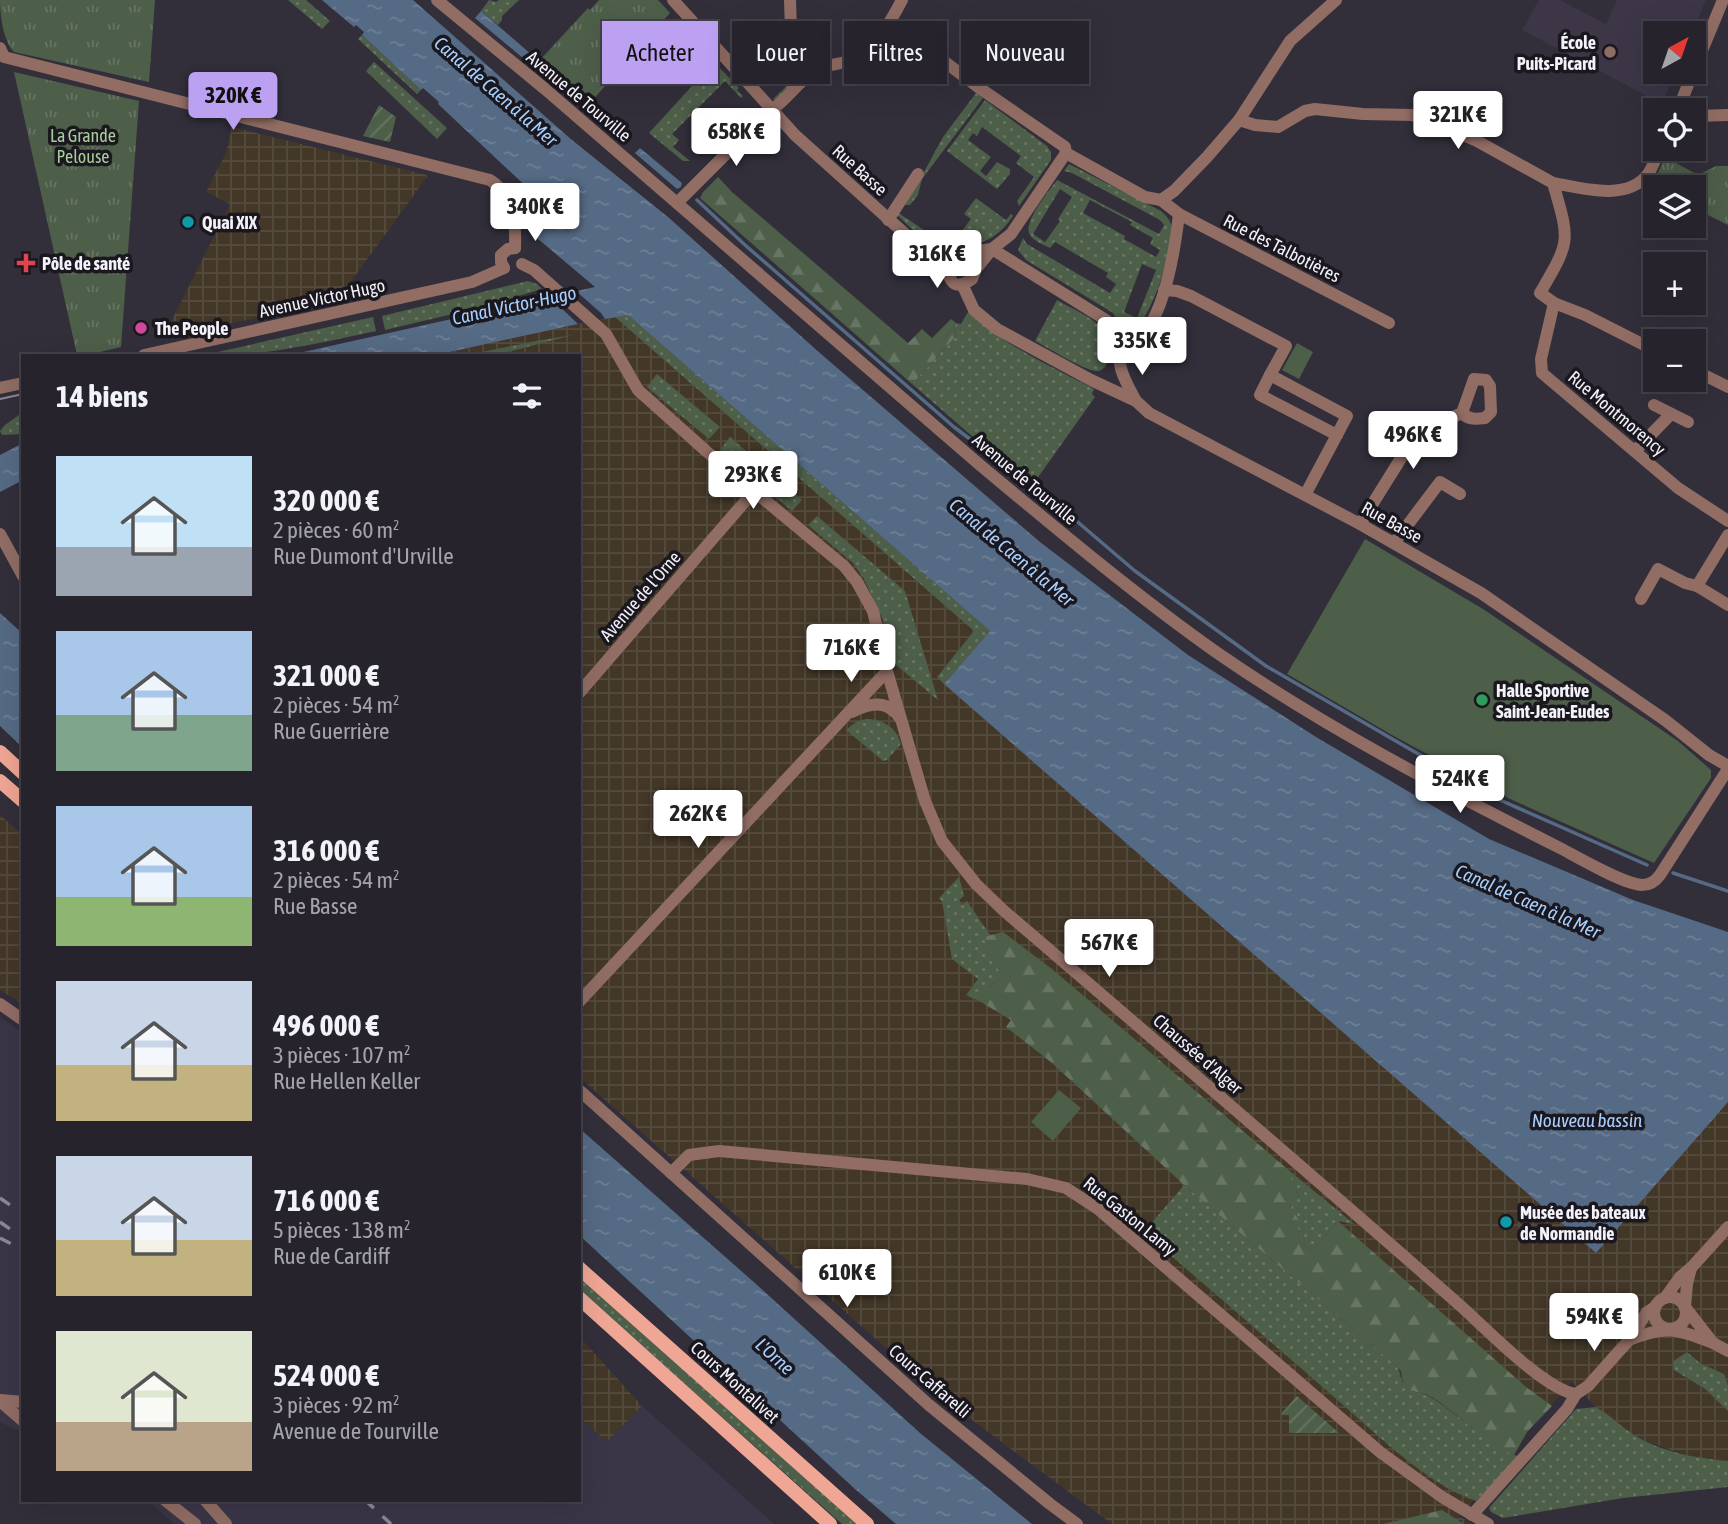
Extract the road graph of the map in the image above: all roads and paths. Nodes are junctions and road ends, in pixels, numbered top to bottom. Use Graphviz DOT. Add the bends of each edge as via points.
graph roads {
  1 [pos="437,0"];
  2 [pos="673,0"];
  3 [pos="790,0"];
  4 [pos="902,0"];
  5 [pos="1336,0"];
  6 [pos="1723,0"];
  7 [pos="891,20"];
  8 [pos="791,21"];
  9 [pos="1706,42"];
  10 [pos="2,53"];
  11 [pos="830,64"];
  12 [pos="800,84"];
  13 [pos="772,110"];
  14 [pos="1728,115"];
  15 [pos="1706,116"];
  16 [pos="1239,120"];
  17 [pos="1066,153"];
  18 [pos="1654,161"];
  19 [pos="918,174"];
  20 [pos="1553,183"];
  21 [pos="1161,200"];
  22 [pos="677,203"];
  23 [pos="1179,214"];
  24 [pos="888,220"];
  25 [pos="1011,234"];
  26 [pos="515,248"];
  27 [pos="992,249"];
  28 [pos="966,254"];
  29 [pos="523,264"];
  30 [pos="946,266"];
  31 [pos="504,268"];
  32 [pos="1022,268"];
  33 [pos="976,269"];
  34 [pos="962,284"];
  35 [pos="1164,290"];
  36 [pos="1554,303"];
  37 [pos="1390,323"];
  38 [pos="1643,344"];
  39 [pos="1118,349"];
  40 [pos="190,351"];
  41 [pos="156,354"];
  42 [pos="1120,366"];
  43 [pos="1270,375"];
  44 [pos="1706,376"];
  45 [pos="1091,380"];
  46 [pos="21,383"];
  47 [pos="1728,387"];
  48 [pos="0,388"];
  49 [pos="1136,401"];
  50 [pos="1654,405"];
  51 [pos="1462,413"];
  52 [pos="1671,414"];
  53 [pos="1688,422"];
  54 [pos="1337,435"];
  55 [pos="1635,451"];
  56 [pos="755,490"];
  57 [pos="1460,494"];
  58 [pos="1305,495"];
  59 [pos="1728,522"];
  60 [pos="1360,524"];
  61 [pos="0,534"];
  62 [pos="1728,535"];
  63 [pos="1394,543"];
  64 [pos="21,572"];
  65 [pos="1697,586"];
  66 [pos="1641,599"];
  67 [pos="1728,605"];
  68 [pos="887,671"];
  69 [pos="581,691"];
  70 [pos="840,721"];
  71 [pos="902,722"];
  72 [pos="0,752"];
  73 [pos="1728,768"];
  74 [pos="21,771"];
  75 [pos="0,781"];
  76 [pos="21,799"];
  77 [pos="581,1000"];
  78 [pos="0,1004"];
  79 [pos="21,1019"];
  80 [pos="581,1092"];
  81 [pos="671,1173"];
  82 [pos="1728,1227"];
  83 [pos="1691,1268"];
  84 [pos="581,1270"];
  85 [pos="581,1300"];
  86 [pos="1660,1302"];
  87 [pos="1685,1307"];
  88 [pos="1671,1328"];
  89 [pos="1629,1340"];
  90 [pos="1713,1343"];
  91 [pos="1728,1351"];
  92 [pos="1576,1394"];
  93 [pos="0,1400"];
  94 [pos="21,1402"];
  95 [pos="21,1419"];
  96 [pos="168,1502"];
  97 [pos="207,1502"];
  98 [pos="1472,1515"];
  99 [pos="195,1524"];
  100 [pos="226,1524"];
  101 [pos="830,1524"];
  102 [pos="867,1524"];
  103 [pos="1077,1524"];
  104 [pos="1488,1524"];
  1 -- 22 [label="street, Avenue de Tourville"];
  2 -- 13 [label="street, Rue Basse"];
  3 -- 8 [label="street"];
  4 -- 7 [label="street"];
  5 -- 16 [label="street" via="1290,41"];
  6 -- 9 [label="street"];
  7 -- 11 [label="street" via="867,49"];
  7 -- 17 [label="street, Rue des Talbotières" via="1049,134"];
  10 -- 26 [label="street" via="491,180 506,194 515,222"];
  12 -- 13 [label="street"];
  13 -- 22 [label="street"];
  13 -- 24 [label="street, Rue Basse"];
  14 -- 15 [label="street"];
  16 -- 20 [label="street" via="1278,127 1315,109 1412,116 1477,141"];
  16 -- 21 [label="street" via="1208,157"];
  17 -- 21 [label="street, Rue des Talbotières" via="1145,197"];
  17 -- 25 [label="street"];
  18 -- 20 [label="street" via="1648,173 1630,187 1593,190"];
  19 -- 24 [label="street"];
  20 -- 36 [label="street" via="1566,229 1565,243 1540,293"];
  21 -- 23 [label="street, Rue des Talbotières"];
  22 -- 73 [label="street, Avenue de Tourville" via="980,465 1214,650 1311,714 1511,824 1644,885 1656,881"];
  23 -- 35 [label="street"];
  23 -- 37 [label="street, Rue des Talbotières"];
  24 -- 30 [label="street, Rue Basse"];
  25 -- 27 [label="street"];
  25 -- 32 [label="street" via="1010,248"];
  26 -- 29 [label="street" via="522,254"];
  26 -- 31 [label="street" via="500,258"];
  27 -- 28 [label="street"];
  27 -- 32 [label="street"];
  27 -- 33 [label="street"];
  28 -- 30 [label="street" via="955,254"];
  28 -- 33 [label="street"];
  29 -- 31 [label="street" via="513,271"];
  29 -- 56 [label="street, Chaussée d'Alger" via="606,334 638,390"];
  30 -- 34 [label="street, Rue Basse" via="950,279"];
  31 -- 40 [label="street, Avenue Victor Hugo" via="472,282"];
  32 -- 39 [label="street" via="1106,320 1114,330"];
  33 -- 34 [label="street" via="972,279"];
  34 -- 45 [label="street, Rue Basse" via="974,310 988,322"];
  35 -- 39 [label="street" via="1143,335"];
  35 -- 43 [label="street" via="1191,296 1286,346"];
  36 -- 38 [label="street"];
  36 -- 55 [label="street, Rue Montmorency" via="1542,373"];
  39 -- 42 [label="street"];
  40 -- 41 [label="street, Avenue Victor Hugo"];
  42 -- 45 [label="street" via="1109,379"];
  42 -- 49 [label="street"];
  43 -- 54 [label="street" via="1347,416"];
  43 -- 54 [label="street" via="1260,395"];
  44 -- 47 [label="street"];
  45 -- 49 [label="street, Rue Basse"];
  46 -- 48 [label="street"];
  49 -- 58 [label="street, Rue Basse" via="1149,413"];
  50 -- 52 [label="street"];
  51 -- 60 [label="street" via="1433,426 1403,455"];
  52 -- 53 [label="street"];
  52 -- 55 [label="street"];
  54 -- 58 [label="street"];
  55 -- 59 [label="street, Rue Montmorency"];
  56 -- 68 [label="street, Chaussée d'Alger" via="857,582 873,611"];
  56 -- 69 [label="street, Avenue de l'Orne"];
  57 -- 63 [label="street" via="1439,476"];
  58 -- 60 [label="street, Rue Basse"];
  60 -- 63 [label="street, Rue Basse"];
  61 -- 64 [label="street"];
  62 -- 65 [label="street"];
  63 -- 73 [label="street, Rue Basse" via="1526,623"];
  65 -- 66 [label="street" via="1658,569"];
  65 -- 67 [label="street"];
  68 -- 70 [label="street"];
  68 -- 71 [label="street, Chaussée d'Alger"];
  70 -- 71 [label="street" via="862,706 879,704 896,712"];
  70 -- 77 [label="street"];
  71 -- 92 [label="street, Chaussée d'Alger" via="925,801 943,841 976,884 1516,1355 1557,1388"];
  72 -- 74 [label="main road"];
  75 -- 76 [label="main road"];
  78 -- 79 [label="street"];
  80 -- 81 [label="street, Cours Caffarelli"];
  81 -- 98 [label="street, Rue Gaston Lamy" via="689,1155 719,1151 1015,1177 1066,1188 1098,1209 1380,1452"];
  81 -- 103 [label="street, Cours Caffarelli" via="929,1405"];
  82 -- 83 [label="street"];
  83 -- 86 [label="street"];
  83 -- 87 [label="street"];
  84 -- 102 [label="main road, Cours Montalivet"];
  85 -- 101 [label="main road"];
  86 -- 87 [label="street" via="1677,1298"];
  86 -- 88 [label="street" via="1656,1320"];
  86 -- 89 [label="street" via="1647,1312"];
  87 -- 88 [label="street" via="1683,1321"];
  87 -- 90 [label="street"];
  88 -- 89 [label="street"];
  88 -- 90 [label="street"];
  89 -- 92 [label="street"];
  90 -- 91 [label="street"];
  92 -- 98 [label="street"];
  93 -- 94 [label="street"];
  93 -- 95 [label="street"];
  96 -- 99 [label="street"];
  97 -- 100 [label="street"];
  98 -- 104 [label="street, Rue Gaston Lamy"];
}
